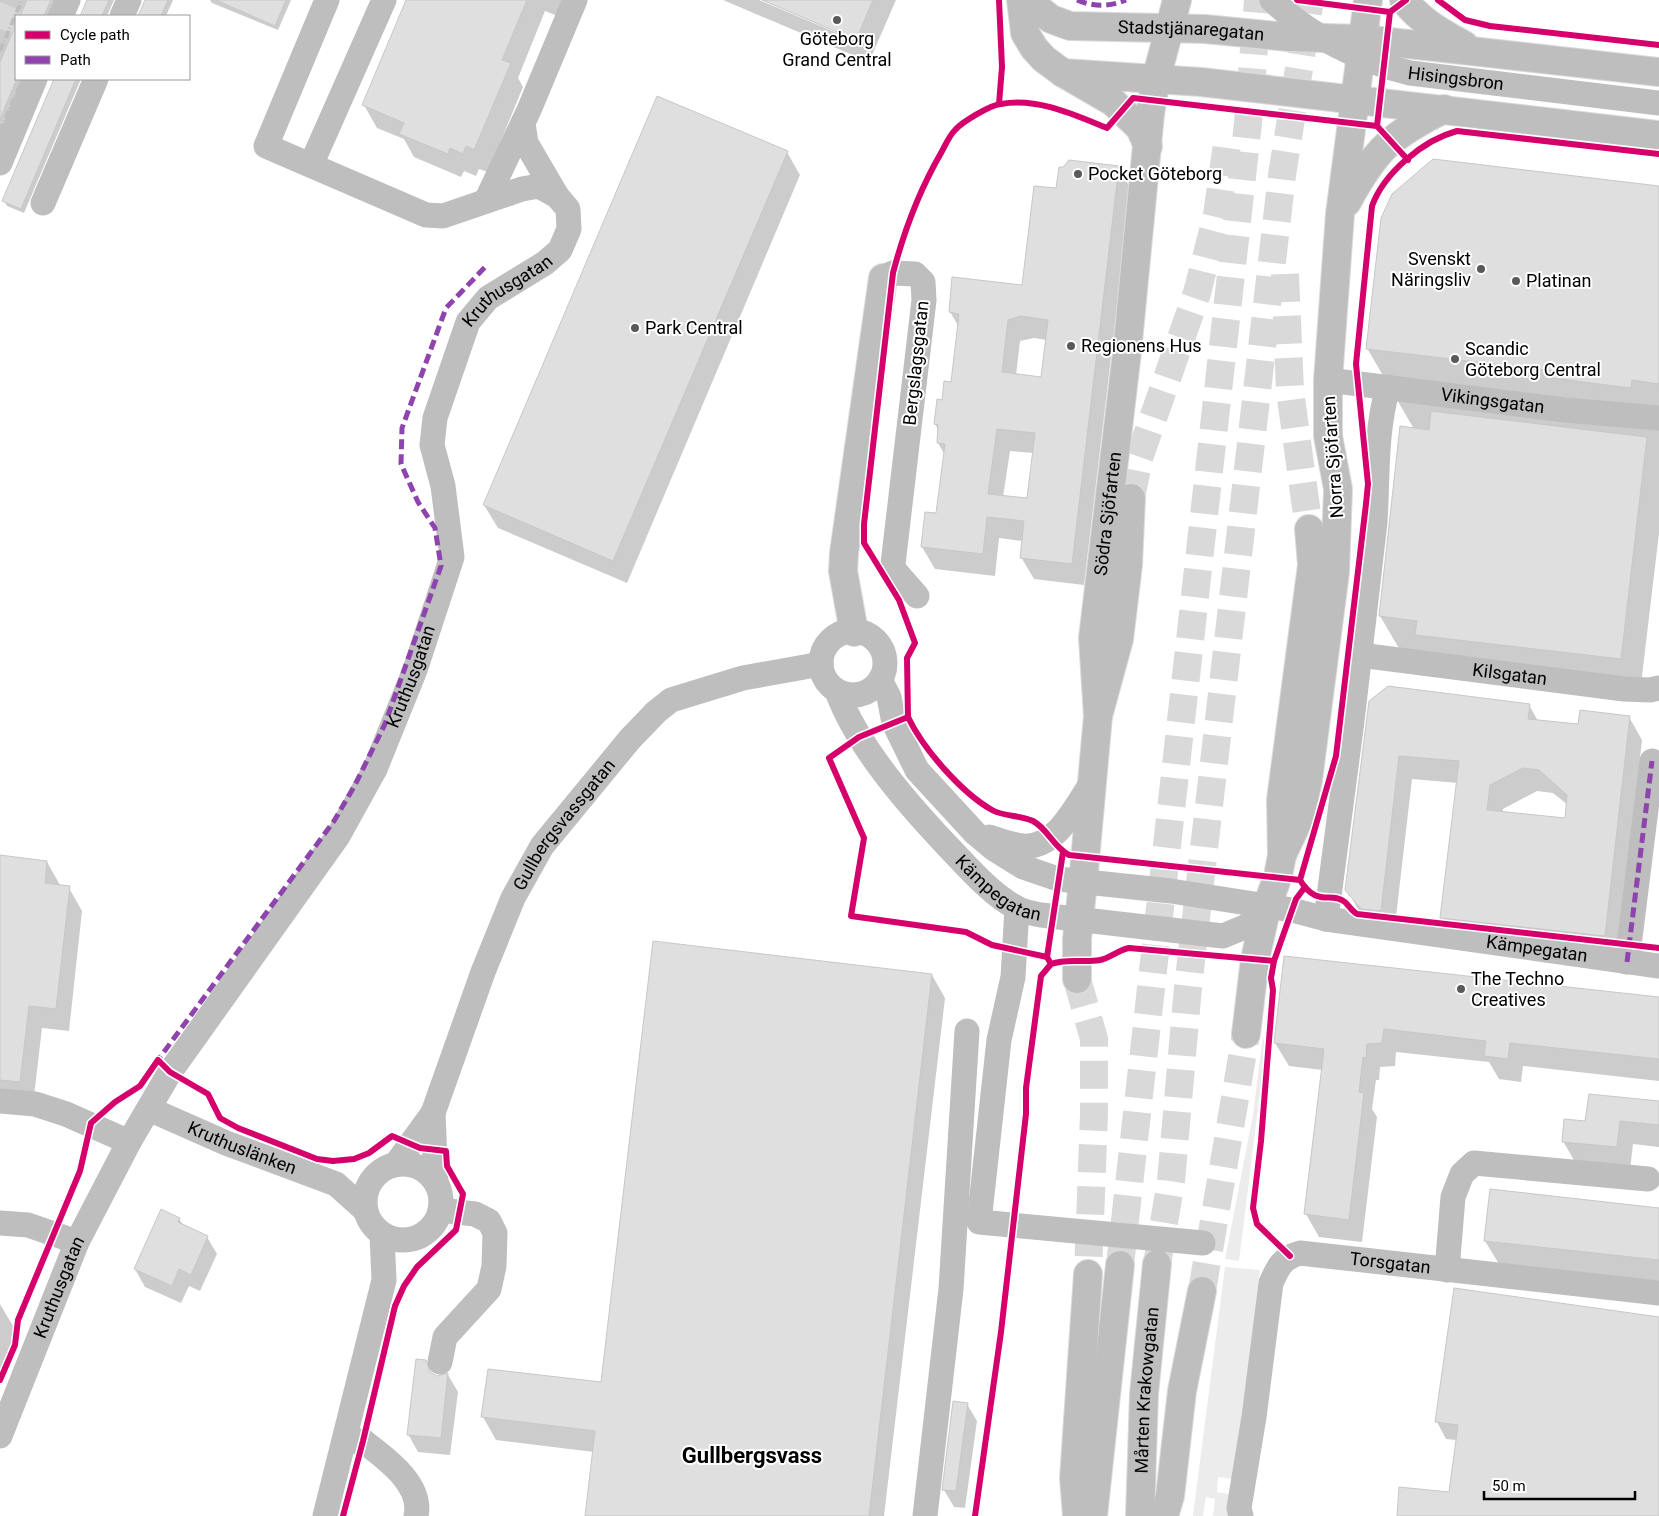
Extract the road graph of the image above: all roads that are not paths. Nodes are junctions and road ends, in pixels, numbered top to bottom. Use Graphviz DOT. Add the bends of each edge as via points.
graph roads {
  1 [pos="68,0"];
  2 [pos="129,0"];
  3 [pos="327,0"];
  4 [pos="384,0"];
  5 [pos="575,0"];
  6 [pos="1021,0"];
  7 [pos="1027,0"];
  8 [pos="1177,0"];
  9 [pos="1272,0"];
  10 [pos="1368,0"];
  11 [pos="1404,0"];
  12 [pos="62,15"];
  13 [pos="122,15"];
  14 [pos="1171,28"];
  15 [pos="1363,39"];
  16 [pos="1474,51"];
  17 [pos="1054,66"];
  18 [pos="1659,72"];
  19 [pos="1156,79"];
  20 [pos="35,80"];
  21 [pos="96,80"];
  22 [pos="1355,100"];
  23 [pos="1659,103"];
  24 [pos="1444,109"];
  25 [pos="523,123"];
  26 [pos="1659,135"];
  27 [pos="1148,146"];
  28 [pos="0,163"];
  29 [pos="311,165"];
  30 [pos="557,196"];
  31 [pos="486,201"];
  32 [pos="43,203"];
  33 [pos="1340,214"];
  34 [pos="883,278"];
  35 [pos="1328,380"];
  36 [pos="1388,387"];
  37 [pos="1659,418"];
  38 [pos="1131,498"];
  39 [pos="1309,529"];
  40 [pos="917,596"];
  41 [pos="854,632"];
  42 [pos="1360,655"];
  43 [pos="821,664"];
  44 [pos="880,680"];
  45 [pos="1659,688"];
  46 [pos="836,691"];
  47 [pos="1098,716"];
  48 [pos="1652,761"];
  49 [pos="1091,784"];
  50 [pos="976,833"];
  51 [pos="1282,856"];
  52 [pos="1083,882"];
  53 [pos="1267,906"];
  54 [pos="1017,908"];
  55 [pos="1079,919"];
  56 [pos="1326,919"];
  57 [pos="1627,962"];
  58 [pos="1659,966"];
  59 [pos="1077,979"];
  60 [pos="967,1031"];
  61 [pos="1246,1034"];
  62 [pos="0,1100"];
  63 [pos="150,1109"];
  64 [pos="433,1113"];
  65 [pos="129,1142"];
  66 [pos="386,1170"];
  67 [pos="1648,1179"];
  68 [pos="436,1183"];
  69 [pos="336,1184"];
  70 [pos="365,1210"];
  71 [pos="440,1210"];
  72 [pos="0,1223"];
  73 [pos="382,1235"];
  74 [pos="418,1237"];
  75 [pos="77,1242"];
  76 [pos="1203,1242"];
  77 [pos="1157,1264"];
  78 [pos="1120,1265"];
  79 [pos="1447,1270"];
  80 [pos="1088,1274"];
  81 [pos="384,1280"];
  82 [pos="1202,1291"];
  83 [pos="1659,1293"];
  84 [pos="440,1362"];
  85 [pos="1144,1394"];
  86 [pos="0,1436"];
  87 [pos="354,1441"];
  88 [pos="325,1516"];
  89 [pos="416,1516"];
  90 [pos="924,1516"];
  91 [pos="1077,1516"];
  92 [pos="1093,1516"];
  93 [pos="1122,1516"];
  94 [pos="1140,1516"];
  95 [pos="1164,1516"];
  96 [pos="1240,1516"];
  1 -- 12 [label="street"];
  2 -- 13 [label="street"];
  3 -- 29 [label="street" via="266,146"];
  4 -- 29 [label="street"];
  5 -- 25 [label="street"];
  6 -- 17 [label="main road" via="1025,33"];
  7 -- 14 [label="main road, Stadstjänaregatan" via="1051,19 1070,26"];
  8 -- 14 [label="main road, Södra Sjöfarten"];
  9 -- 23 [label="street, Hisingsbron, bridge" via="1320,37 1391,69"];
  10 -- 15 [label="main road, Norra Sjöfarten"];
  11 -- 16 [label="main road, Hisingsbron" via="1437,30"];
  14 -- 15 [label="main road, Stadstjänaregatan"];
  14 -- 19 [label="main road, Södra Sjöfarten"];
  15 -- 16 [label="main road, Hisingsbron"];
  15 -- 22 [label="main road, Norra Sjöfarten"];
  16 -- 18 [label="main road, Hisingsbron"];
  17 -- 19 [label="main road"];
  17 -- 27 [label="main road" via="1118,106 1140,128"];
  19 -- 22 [label="main road"];
  19 -- 27 [label="main road, Södra Sjöfarten"];
  20 -- 28 [label="street"];
  21 -- 32 [label="street"];
  22 -- 24 [label="main road, Hisingsbron"];
  22 -- 33 [label="main road, Norra Sjöfarten"];
  24 -- 26 [label="main road, Hisingsbron"];
  24 -- 33 [label="main road, Hisingsbron" via="1387,143 1364,171"];
  25 -- 30 [label="street, Kruthusgatan" via="526,143"];
  25 -- 31 [label="street"];
  27 -- 47 [label="main road, Södra Sjöfarten" via="1094,638"];
  29 -- 31 [label="street" via="426,215 443,216"];
  30 -- 31 [label="street" via="539,186"];
  30 -- 63 [label="street, Kruthusgatan" via="568,209 569,229 560,250 488,298 468,322 435,418 432,445 443,486 452,557 415,670 375,769 338,836 170,1072"];
  33 -- 35 [label="main road, Norra Sjöfarten"];
  34 -- 40 [label="street, Bergslagsgatan" via="893,273 915,274 923,282 924,300 894,564 895,571"];
  34 -- 41 [label="main road, Bergslagsgatan" via="844,553 843,571"];
  35 -- 36 [label="street, Vikingsgatan"];
  35 -- 51 [label="main road, Norra Sjöfarten" via="1328,436 1338,489 1334,572 1308,780 1300,817"];
  36 -- 37 [label="street, Vikingsgatan" via="1565,410"];
  36 -- 42 [label="street" via="1380,414 1375,522"];
  38 -- 47 [label="main road" via="1128,565 1119,639"];
  39 -- 51 [label="main road" via="1312,565 1281,800"];
  41 -- 43 [label="street" via="841,634 830,641 823,652"];
  41 -- 44 [label="street" via="868,636 879,645 884,666"];
  42 -- 45 [label="street, Kilsgatan" via="1624,689"];
  42 -- 56 [label="street"];
  43 -- 46 [label="street" via="824,677"];
  43 -- 64 [label="street, Gullbergsvassgatan" via="744,678 670,700 630,739 542,846 513,898"];
  44 -- 46 [label="street" via="863,694 849,695"];
  44 -- 50 [label="street, Kämpegatan" via="890,697 894,723 917,770"];
  46 -- 54 [label="street, Kämpegatan" via="859,737 917,813 972,872"];
  47 -- 49 [label="main road, Södra Sjöfarten"];
  48 -- 57 [label="street"];
  49 -- 50 [label="street, Kämpegatan" via="1072,814 1044,842 1023,846"];
  49 -- 52 [label="main road, Södra Sjöfarten"];
  50 -- 52 [label="street, Kämpegatan" via="1023,867 1058,879"];
  51 -- 53 [label="main road, Norra Sjöfarten"];
  52 -- 53 [label="street, Kämpegatan"];
  52 -- 55 [label="main road, Södra Sjöfarten"];
  53 -- 55 [label="street, Kämpegatan" via="1247,926 1223,936"];
  53 -- 56 [label="street, Kämpegatan"];
  53 -- 61 [label="main road, Norra Sjöfarten" via="1255,959"];
  54 -- 55 [label="street, Kämpegatan" via="1041,915"];
  54 -- 76 [label="street" via="1013,976 999,1040 979,1222"];
  55 -- 59 [label="main road, Södra Sjöfarten"];
  56 -- 57 [label="street, Kämpegatan"];
  57 -- 58 [label="street, Kämpegatan"];
  60 -- 90 [label="street" via="951,1289"];
  62 -- 65 [label="street" via="35,1104"];
  63 -- 65 [label="street, Kruthusgatan"];
  63 -- 69 [label="street, Kruthuslänken" via="226,1143"];
  64 -- 66 [label="street, Gullbergsvassgatan"];
  64 -- 68 [label="street, Gullbergsvassgatan"];
  65 -- 75 [label="street, Kruthusgatan"];
  66 -- 68 [label="street" via="408,1164 419,1167"];
  66 -- 69 [label="street"];
  66 -- 70 [label="street, Gullbergsvassgatan" via="366,1191"];
  67 -- 79 [label="street" via="1474,1163 1462,1174 1453,1197"];
  68 -- 71 [label="street, Gullbergsvassgatan" via="441,1196"];
  69 -- 70 [label="street, Kruthuslänken"];
  70 -- 73 [label="street"];
  71 -- 74 [label="street" via="432,1226"];
  71 -- 84 [label="street" via="475,1214 489,1221 495,1233 494,1266 488,1289 445,1337"];
  72 -- 75 [label="street" via="28,1225"];
  73 -- 74 [label="street" via="400,1240"];
  73 -- 81 [label="street"];
  74 -- 81 [label="street"];
  75 -- 86 [label="street, Kruthusgatan"];
  77 -- 85 [label="main road, Mårten Krakowgatan"];
  78 -- 92 [label="main road"];
  79 -- 83 [label="street, Torsgatan"];
  79 -- 96 [label="street, Torsgatan" via="1300,1253 1283,1261 1271,1283"];
  80 -- 91 [label="main road" via="1074,1478"];
  81 -- 87 [label="street"];
  82 -- 95 [label="main road" via="1182,1391 1170,1496"];
  85 -- 93 [label="main road"];
  85 -- 94 [label="main road, Mårten Krakowgatan"];
  87 -- 88 [label="street"];
  87 -- 89 [label="street" via="391,1462 411,1486"];
}
